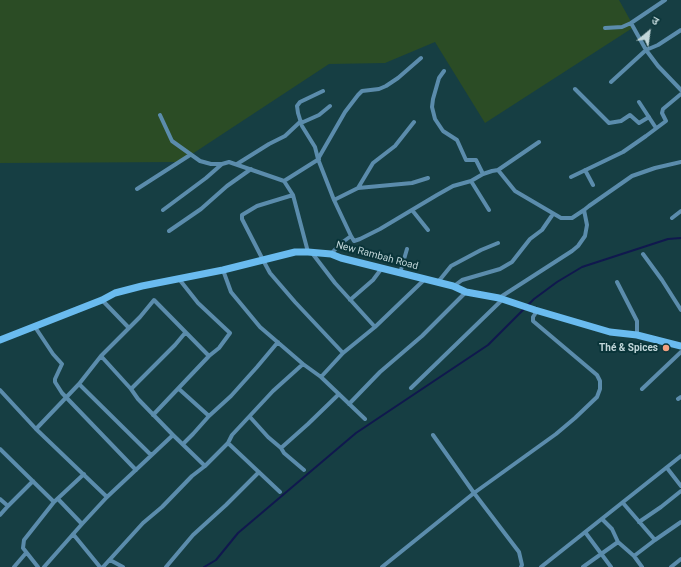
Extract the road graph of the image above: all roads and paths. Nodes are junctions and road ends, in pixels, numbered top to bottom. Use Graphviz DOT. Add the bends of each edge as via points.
graph roads {
  1 [pos="665,0"];
  2 [pos="631,24"];
  3 [pos="605,28"];
  4 [pos="681,30"];
  5 [pos="646,50"];
  6 [pos="421,58"];
  7 [pos="444,71"];
  8 [pos="611,82"];
  9 [pos="575,89"];
  10 [pos="681,90"];
  11 [pos="322,91"];
  12 [pos="681,94"];
  13 [pos="639,102"];
  14 [pos="330,106"];
  15 [pos="160,115"];
  16 [pos="649,117"];
  17 [pos="301,122"];
  18 [pos="414,122"];
  19 [pos="656,128"];
  20 [pos="539,142"];
  21 [pos="190,155"];
  22 [pos="318,159"];
  23 [pos="681,162"];
  24 [pos="222,164"];
  25 [pos="237,164"];
  26 [pos="251,169"];
  27 [pos="498,170"];
  28 [pos="585,170"];
  29 [pos="483,174"];
  30 [pos="571,177"];
  31 [pos="428,178"];
  32 [pos="284,181"];
  33 [pos="471,181"];
  34 [pos="593,185"];
  35 [pos="358,188"];
  36 [pos="137,189"];
  37 [pos="293,195"];
  38 [pos="334,200"];
  39 [pos="163,210"];
  40 [pos="412,210"];
  41 [pos="489,210"];
  42 [pos="584,210"];
  43 [pos="681,211"];
  44 [pos="552,214"];
  45 [pos="672,218"];
  46 [pos="428,230"];
  47 [pos="169,231"];
  48 [pos="351,236"];
  49 [pos="498,243"];
  50 [pos="407,249"];
  51 [pos="310,252"];
  52 [pos="331,254"];
  53 [pos="643,254"];
  54 [pos="263,260"];
  55 [pos="382,268"];
  56 [pos="223,270"];
  57 [pos="400,273"];
  58 [pos="178,278"];
  59 [pos="425,279"];
  60 [pos="617,282"];
  61 [pos="438,283"];
  62 [pos="453,286"];
  63 [pos="466,292"];
  64 [pos="102,300"];
  65 [pos="350,300"];
  66 [pos="504,300"];
  67 [pos="681,310"];
  68 [pos="536,311"];
  69 [pos="35,327"];
  70 [pos="375,327"];
  71 [pos="128,328"];
  72 [pos="185,333"];
  73 [pos="637,334"];
  74 [pos="0,340"];
  75 [pos="278,342"];
  76 [pos="681,346"];
  77 [pos="681,352"];
  78 [pos="343,353"];
  79 [pos="101,356"];
  80 [pos="208,356"];
  81 [pos="303,364"];
  82 [pos="321,377"];
  83 [pos="79,384"];
  84 [pos="410,388"];
  85 [pos="131,389"];
  86 [pos="179,389"];
  87 [pos="642,389"];
  88 [pos="0,390"];
  89 [pos="338,394"];
  90 [pos="66,398"];
  91 [pos="349,404"];
  92 [pos="153,415"];
  93 [pos="209,416"];
  94 [pos="250,417"];
  95 [pos="365,419"];
  96 [pos="36,429"];
  97 [pos="173,435"];
  98 [pos="434,435"];
  99 [pos="228,443"];
  100 [pos="183,444"];
  101 [pos="281,448"];
  102 [pos="0,449"];
  103 [pos="151,455"];
  104 [pos="681,456"];
  105 [pos="205,466"];
  106 [pos="667,468"];
  107 [pos="136,470"];
  108 [pos="304,470"];
  109 [pos="259,472"];
  110 [pos="84,474"];
  111 [pos="33,481"];
  112 [pos="681,486"];
  113 [pos="681,491"];
  114 [pos="280,492"];
  115 [pos="474,493"];
  116 [pos="107,497"];
  117 [pos="0,499"];
  118 [pos="58,499"];
  119 [pos="54,502"];
  120 [pos="623,503"];
  121 [pos="8,506"];
  122 [pos="0,515"];
  123 [pos="602,519"];
  124 [pos="639,522"];
  125 [pos="681,522"];
  126 [pos="82,524"];
  127 [pos="586,532"];
  128 [pos="73,534"];
  129 [pos="655,540"];
  130 [pos="618,542"];
  131 [pos="26,553"];
  132 [pos="602,554"];
  133 [pos="634,556"];
  134 [pos="681,559"];
  135 [pos="110,560"];
  136 [pos="14,567"];
  137 [pos="38,567"];
  138 [pos="44,567"];
  139 [pos="101,567"];
  140 [pos="123,567"];
  141 [pos="166,567"];
  142 [pos="382,567"];
  143 [pos="521,567"];
  144 [pos="541,567"];
  145 [pos="583,567"];
  146 [pos="611,567"];
  147 [pos="642,567"];
  148 [pos="671,567"];
  1 -- 2 [label="street"];
  2 -- 3 [label="street"];
  2 -- 5 [label="street"];
  4 -- 5 [label="street"];
  5 -- 8 [label="street"];
  5 -- 10 [label="street"];
  6 -- 22 [label="street" via="386,86 362,91 345,112"];
  7 -- 29 [label="street" via="432,98 435,119 442,131 457,140 466,160 476,160"];
  9 -- 16 [label="street" via="609,123 630,116 639,123"];
  11 -- 17 [label="street" via="298,103"];
  12 -- 19 [label="street" via="663,109 666,121"];
  13 -- 16 [label="street"];
  14 -- 17 [label="street" via="319,115"];
  15 -- 21 [label="street" via="172,141"];
  16 -- 19 [label="street"];
  17 -- 22 [label="street"];
  17 -- 25 [label="street" via="285,136"];
  18 -- 35 [label="street" via="395,146 373,163"];
  19 -- 28 [label="street" via="623,152"];
  20 -- 27 [label="street"];
  21 -- 24 [label="street" via="204,163"];
  21 -- 36 [label="street"];
  22 -- 32 [label="street"];
  22 -- 38 [label="street"];
  23 -- 42 [label="street" via="632,176"];
  24 -- 25 [label="street"];
  24 -- 39 [label="street"];
  25 -- 26 [label="street"];
  26 -- 32 [label="street"];
  26 -- 47 [label="street"];
  27 -- 29 [label="street"];
  27 -- 44 [label="street" via="516,191"];
  28 -- 30 [label="street"];
  28 -- 34 [label="street"];
  29 -- 33 [label="street"];
  31 -- 35 [label="street" via="412,183"];
  32 -- 37 [label="street"];
  33 -- 40 [label="street" via="448,189"];
  33 -- 41 [label="street"];
  35 -- 38 [label="street"];
  37 -- 51 [label="street"];
  37 -- 54 [label="street" via="257,206 242,215"];
  38 -- 48 [label="street"];
  40 -- 46 [label="street"];
  40 -- 48 [label="street" via="360,240 354,241"];
  42 -- 44 [label="street" via="572,218 561,218"];
  42 -- 66 [label="street" via="587,225 585,236 578,246"];
  43 -- 45 [label="street"];
  44 -- 62 [label="street" via="542,230 530,239 512,262 500,269 462,280"];
  48 -- 52 [label="street"];
  49 -- 61 [label="street" via="451,266"];
  50 -- 57 [label="street"];
  51 -- 52 [label="street, New Rambah Road"];
  51 -- 54 [label="street, New Rambah Road" via="295,252"];
  51 -- 65 [label="street"];
  52 -- 55 [label="street, New Rambah Road"];
  53 -- 67 [label="street"];
  54 -- 56 [label="street, New Rambah Road"];
  54 -- 78 [label="street" via="270,273"];
  55 -- 57 [label="street, New Rambah Road"];
  55 -- 65 [label="street" via="374,280"];
  56 -- 58 [label="street, New Rambah Road"];
  56 -- 75 [label="street" via="231,292 260,327"];
  57 -- 59 [label="street, New Rambah Road"];
  58 -- 64 [label="street, New Rambah Road" via="115,293"];
  58 -- 80 [label="street" via="198,303 230,333 219,348"];
  59 -- 61 [label="street, New Rambah Road"];
  59 -- 70 [label="street"];
  60 -- 73 [label="street" via="637,321"];
  61 -- 62 [label="street, New Rambah Road"];
  62 -- 63 [label="street, New Rambah Road"];
  63 -- 66 [label="street, New Rambah Road"];
  63 -- 91 [label="street"];
  64 -- 69 [label="street, New Rambah Road"];
  64 -- 71 [label="street"];
  65 -- 70 [label="street"];
  66 -- 68 [label="street, New Rambah Road"];
  66 -- 84 [label="street"];
  68 -- 73 [label="street, New Rambah Road" via="610,332"];
  68 -- 115 [label="street" via="534,321 597,375 600,389 597,397 556,434"];
  69 -- 74 [label="street, New Rambah Road"];
  69 -- 90 [label="street" via="62,364 55,382"];
  70 -- 78 [label="street"];
  71 -- 72 [label="street" via="154,300"];
  71 -- 79 [label="street"];
  72 -- 80 [label="street"];
  72 -- 85 [label="street"];
  73 -- 76 [label="street, New Rambah Road"];
  75 -- 81 [label="street"];
  75 -- 93 [label="street" via="236,390"];
  77 -- 87 [label="street"];
  78 -- 82 [label="street"];
  79 -- 83 [label="street"];
  79 -- 85 [label="street"];
  80 -- 86 [label="street"];
  81 -- 82 [label="street"];
  81 -- 94 [label="street" via="273,391"];
  82 -- 89 [label="street"];
  83 -- 90 [label="street"];
  83 -- 103 [label="street"];
  85 -- 92 [label="street"];
  86 -- 92 [label="street"];
  86 -- 93 [label="street"];
  88 -- 96 [label="street"];
  89 -- 91 [label="street"];
  89 -- 101 [label="street"];
  90 -- 96 [label="street"];
  90 -- 107 [label="street"];
  91 -- 95 [label="street"];
  92 -- 97 [label="street"];
  93 -- 100 [label="street"];
  94 -- 99 [label="street" via="232,435"];
  94 -- 101 [label="street"];
  96 -- 110 [label="street"];
  97 -- 100 [label="street"];
  97 -- 103 [label="street"];
  98 -- 115 [label="street"];
  99 -- 105 [label="street"];
  99 -- 109 [label="street"];
  100 -- 105 [label="street"];
  101 -- 108 [label="street"];
  102 -- 111 [label="street"];
  103 -- 107 [label="street"];
  104 -- 106 [label="street"];
  105 -- 135 [label="street" via="143,523"];
  106 -- 112 [label="street"];
  106 -- 120 [label="street"];
  107 -- 116 [label="street"];
  109 -- 114 [label="street"];
  109 -- 141 [label="street" via="193,535"];
  110 -- 116 [label="street"];
  110 -- 118 [label="street"];
  111 -- 119 [label="street"];
  111 -- 121 [label="street"];
  113 -- 124 [label="street"];
  115 -- 142 [label="street"];
  115 -- 143 [label="street" via="519,552"];
  116 -- 126 [label="street"];
  117 -- 121 [label="street"];
  118 -- 119 [label="street"];
  118 -- 126 [label="street"];
  119 -- 131 [label="street" via="24,540 22,548"];
  120 -- 123 [label="street"];
  120 -- 124 [label="street"];
  121 -- 122 [label="street"];
  123 -- 127 [label="street"];
  123 -- 130 [label="street" via="612,529"];
  124 -- 129 [label="street"];
  125 -- 129 [label="street"];
  126 -- 128 [label="street"];
  127 -- 132 [label="street"];
  127 -- 144 [label="street"];
  128 -- 138 [label="street"];
  128 -- 139 [label="street"];
  129 -- 133 [label="street"];
  130 -- 132 [label="street"];
  130 -- 133 [label="street"];
  131 -- 136 [label="street"];
  131 -- 137 [label="street"];
  132 -- 145 [label="street"];
  132 -- 146 [label="street"];
  133 -- 147 [label="street"];
  134 -- 148 [label="street"];
  135 -- 139 [label="street"];
  135 -- 140 [label="street"];
}
